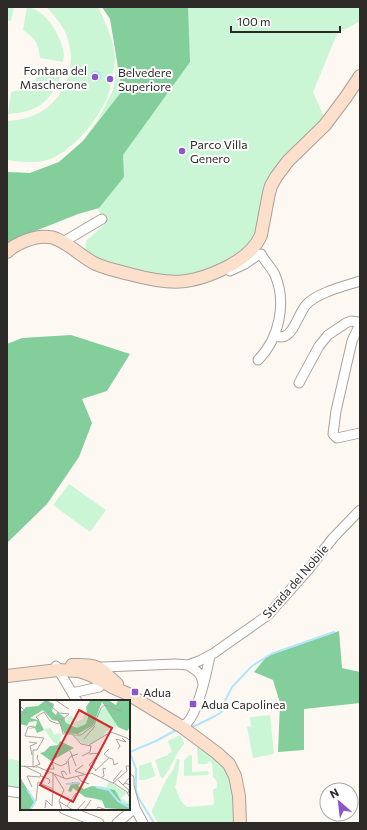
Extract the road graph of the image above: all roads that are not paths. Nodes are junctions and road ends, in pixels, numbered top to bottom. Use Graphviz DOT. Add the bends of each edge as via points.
graph roads {
  1 [pos="360,76"];
  2 [pos="102,220"];
  3 [pos="62,242"];
  4 [pos="7,252"];
  5 [pos="209,275"];
  6 [pos="360,281"];
  7 [pos="360,324"];
  8 [pos="274,335"];
  9 [pos="258,360"];
  10 [pos="299,382"];
  11 [pos="360,433"];
  12 [pos="360,510"];
  13 [pos="210,656"];
  14 [pos="188,665"];
  15 [pos="56,667"];
  16 [pos="7,670"];
  17 [pos="93,671"];
  18 [pos="7,676"];
  19 [pos="104,682"];
  20 [pos="203,687"];
  21 [pos="128,694"];
  22 [pos="75,697"];
  23 [pos="184,728"];
  24 [pos="130,790"];
  25 [pos="7,791"];
  26 [pos="20,793"];
  27 [pos="135,808"];
  28 [pos="66,810"];
  29 [pos="99,823"];
  30 [pos="117,823"];
  31 [pos="143,823"];
  32 [pos="240,823"];
  1 -- 5 [label="street" via="325,125 288,161 276,177 267,200 261,235 254,247 234,264"];
  2 -- 3 [label="street"];
  3 -- 4 [label="street" via="56,238 43,237 12,247"];
  3 -- 5 [label="street" via="96,264 140,277 179,282"];
  5 -- 8 [label="street" via="232,271 261,254 277,280 280,297 280,312"];
  6 -- 8 [label="street" via="312,299 303,308 286,336 278,338"];
  7 -- 10 [label="street" via="351,321 328,335"];
  7 -- 11 [label="street" via="352,341 333,434 337,438"];
  8 -- 9 [label="street"];
  12 -- 13 [label="street, Strada del Nobile" via="268,615"];
  13 -- 14 [label="street, Strada del Nobile"];
  13 -- 20 [label="street"];
  14 -- 17 [label="street, Strada del Nobile"];
  14 -- 20 [label="street" via="199,672"];
  15 -- 16 [label="street"];
  15 -- 17 [label="street"];
  15 -- 18 [label="street"];
  15 -- 22 [label="street"];
  17 -- 19 [label="street"];
  17 -- 21 [label="street"];
  19 -- 21 [label="street"];
  19 -- 22 [label="street" via="99,687"];
  20 -- 23 [label="street" via="195,710"];
  21 -- 23 [label="street"];
  23 -- 32 [label="street" via="229,764 240,796"];
  24 -- 27 [label="street"];
  25 -- 26 [label="street"];
  27 -- 30 [label="street"];
  27 -- 31 [label="street"];
  28 -- 29 [label="street"];
}
